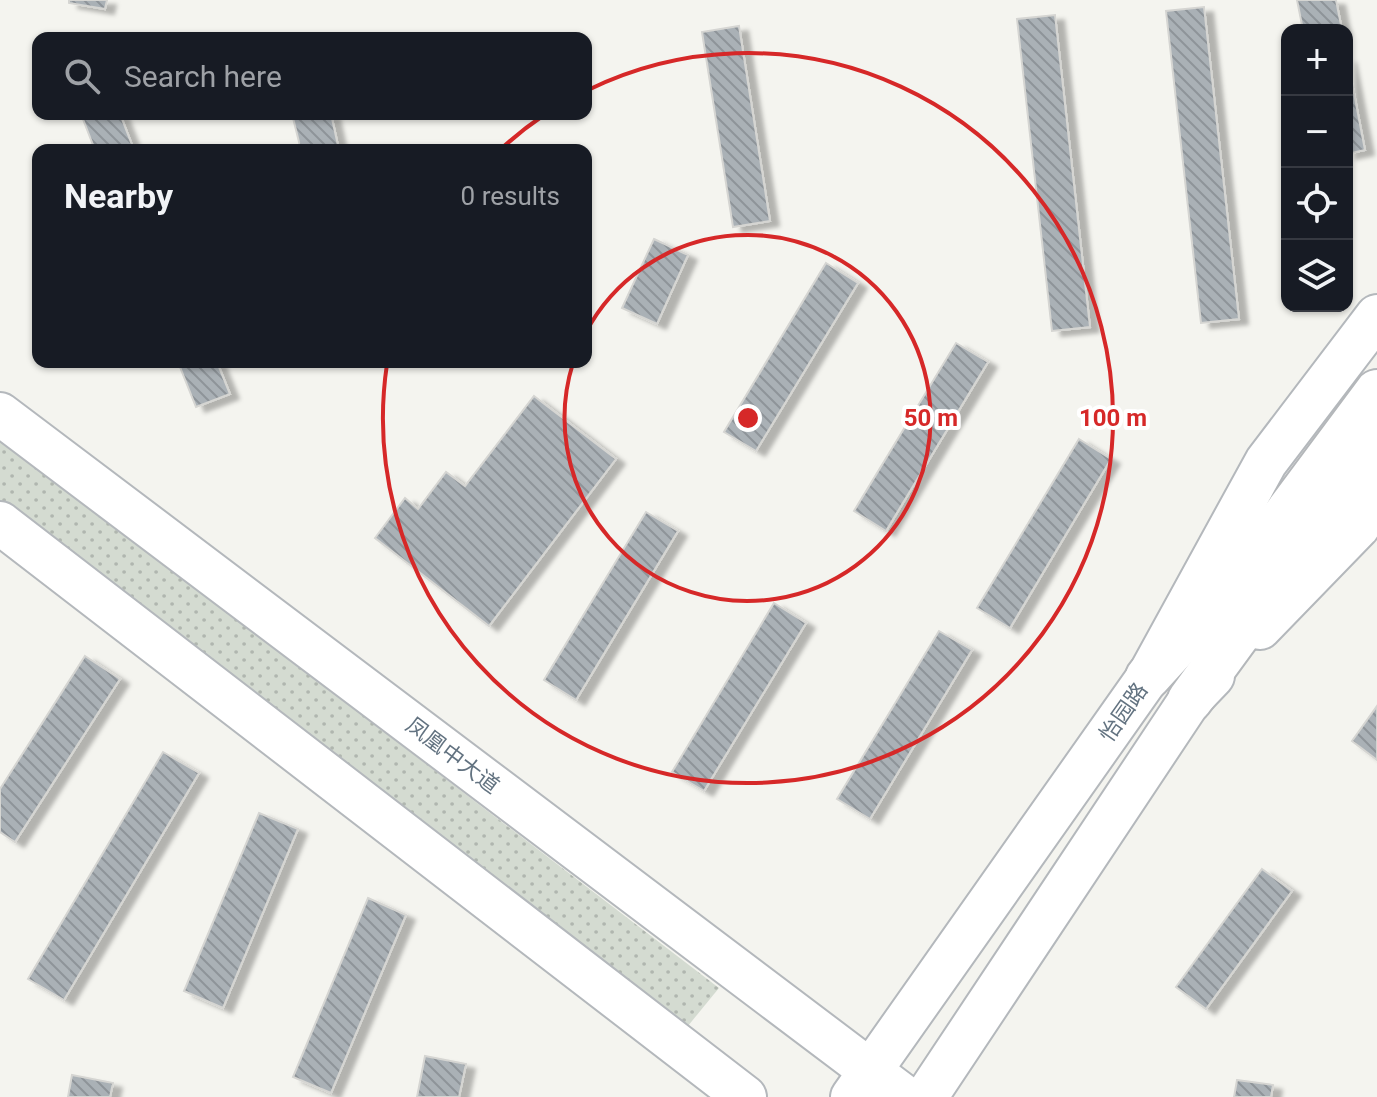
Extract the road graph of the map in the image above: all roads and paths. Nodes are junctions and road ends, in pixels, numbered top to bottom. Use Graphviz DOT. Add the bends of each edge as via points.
graph roads {
  1 [pos="1377,316"];
  2 [pos="1377,392"];
  3 [pos="0,414"];
  4 [pos="1377,444"];
  5 [pos="1377,501"];
  6 [pos="0,523"];
  7 [pos="1148,677"];
  8 [pos="1190,700"];
  9 [pos="861,1084"];
  10 [pos="745,1097"];
  11 [pos="905,1097"];
  12 [pos="926,1097"];
  1 -- 7 [label="main road, 怡园路" via="1266,462"];
  2 -- 7 [label="highway" via="1241,575"];
  3 -- 9 [label="main road, 凤凰中大道"];
  4 -- 8 [label="highway"];
  5 -- 8 [label="main road"];
  6 -- 10 [label="main road"];
  7 -- 9 [label="main road, 怡园路"];
  8 -- 12 [label="main road"];
  9 -- 11 [label="main road, 凤凰中大道"];
}
